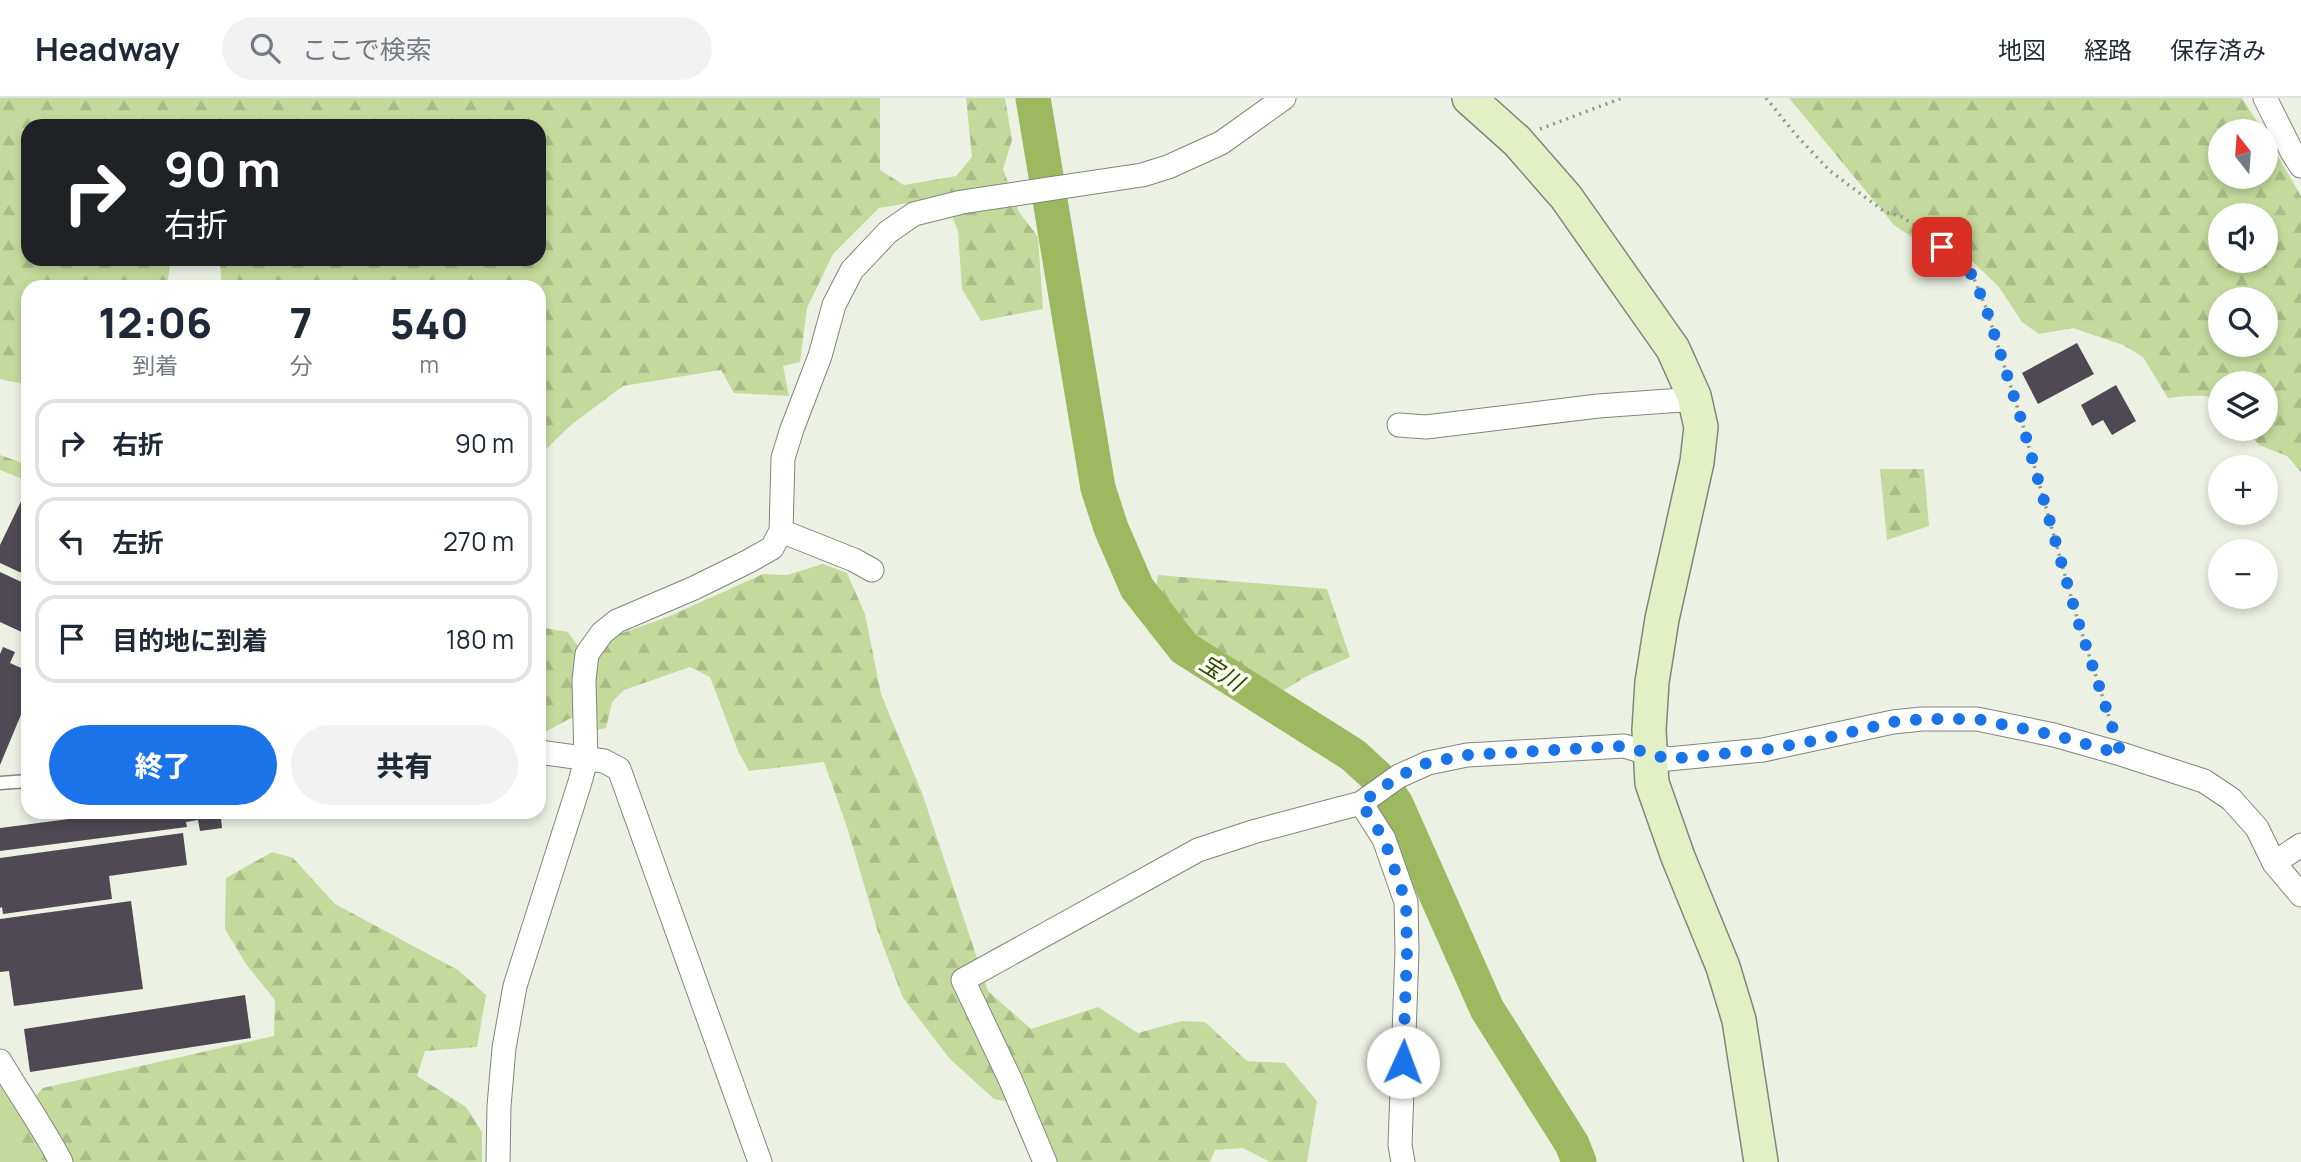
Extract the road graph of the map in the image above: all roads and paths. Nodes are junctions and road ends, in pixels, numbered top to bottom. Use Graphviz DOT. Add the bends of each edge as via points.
graph roads {
  1 [pos="1284,98"];
  2 [pos="1469,98"];
  3 [pos="1622,98"];
  4 [pos="1766,98"];
  5 [pos="2264,98"];
  6 [pos="1517,141"];
  7 [pos="2301,166"];
  8 [pos="1695,396"];
  9 [pos="1399,425"];
  10 [pos="781,531"];
  11 [pos="872,570"];
  12 [pos="546,753"];
  13 [pos="2121,754"];
  14 [pos="1652,756"];
  15 [pos="586,760"];
  16 [pos="21,782"];
  17 [pos="0,783"];
  18 [pos="1361,803"];
  19 [pos="2301,845"];
  20 [pos="2274,863"];
  21 [pos="2301,895"];
  22 [pos="0,1061"];
  23 [pos="61,1162"];
  24 [pos="498,1162"];
  25 [pos="760,1162"];
  26 [pos="1045,1162"];
  27 [pos="1403,1162"];
  28 [pos="1761,1162"];
  1 -- 10 [label="street" via="1221,143 1168,167 1142,175 962,202 915,214 888,232 852,270 834,305 783,458"];
  2 -- 6 [label="street"];
  3 -- 6 [label="path"];
  4 -- 13 [label="path" via="1830,171 1885,212 1926,232 1973,276 2021,419"];
  5 -- 7 [label="street"];
  6 -- 8 [label="street" via="1566,197 1673,349"];
  8 -- 9 [label="street" via="1426,427"];
  8 -- 14 [label="street" via="1700,427 1697,462 1652,682"];
  10 -- 11 [label="street"];
  10 -- 15 [label="street" via="772,548 749,562 617,621 602,633 587,654"];
  12 -- 15 [label="street"];
  13 -- 14 [label="street" via="2022,728 1951,717 1893,722 1763,750 1668,759"];
  13 -- 20 [label="street" via="2204,781 2231,799 2257,828"];
  14 -- 18 [label="street" via="1624,746 1467,755 1427,763"];
  14 -- 28 [label="street" via="1652,783 1723,967 1738,1020"];
  15 -- 24 [label="street" via="515,986 504,1048"];
  15 -- 25 [label="street" via="604,761 619,769"];
  16 -- 17 [label="lane"];
  18 -- 26 [label="street" via="1198,850 963,979"];
  18 -- 27 [label="street" via="1384,839 1406,902"];
  19 -- 20 [label="street"];
  20 -- 21 [label="street"];
  22 -- 23 [label="street"];
}
